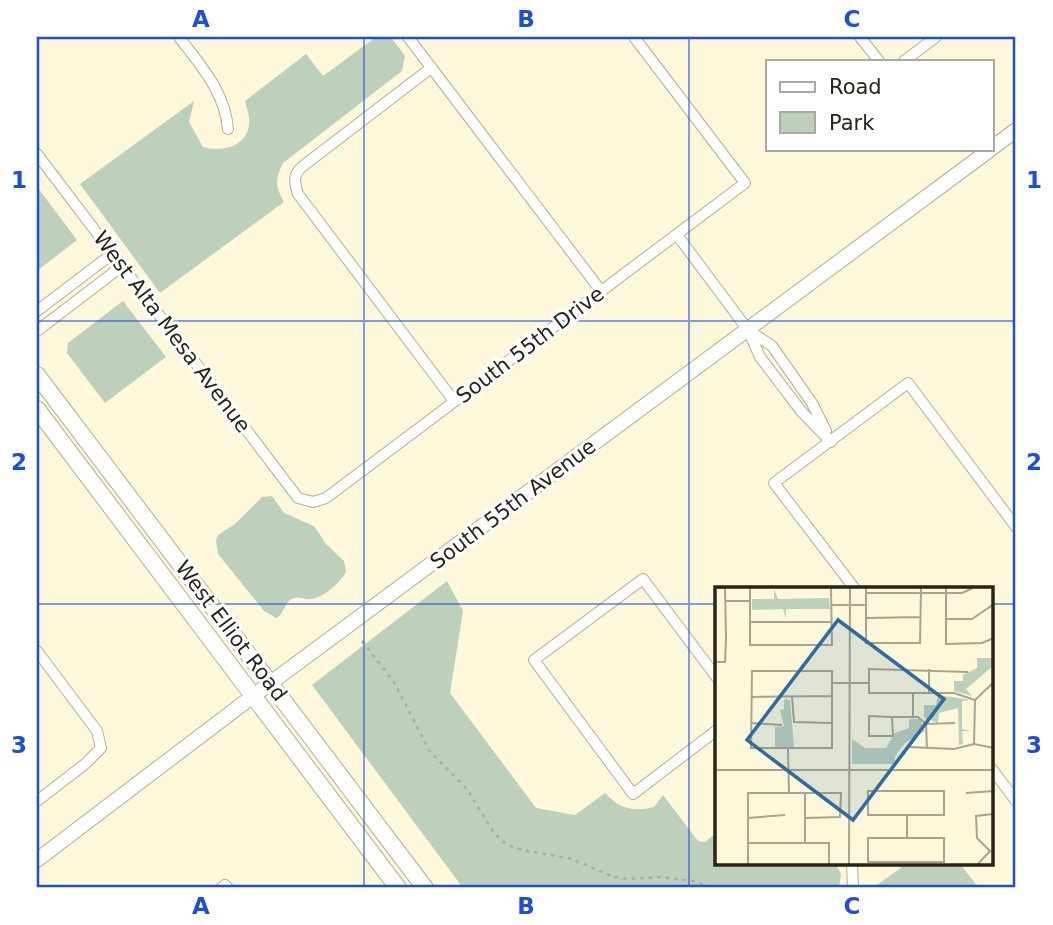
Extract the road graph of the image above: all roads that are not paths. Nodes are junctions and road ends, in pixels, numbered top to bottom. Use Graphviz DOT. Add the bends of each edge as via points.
graph roads {
  1 [pos="179,37"];
  2 [pos="408,37"];
  3 [pos="634,37"];
  4 [pos="860,37"];
  5 [pos="936,37"];
  6 [pos="878,60"];
  7 [pos="905,60"];
  8 [pos="432,68"];
  9 [pos="228,130"];
  10 [pos="1016,130"];
  11 [pos="993,147"];
  12 [pos="988,150"];
  13 [pos="37,154"];
  14 [pos="677,235"];
  15 [pos="112,254"];
  16 [pos="122,266"];
  17 [pos="601,291"];
  18 [pos="37,311"];
  19 [pos="748,330"];
  20 [pos="37,331"];
  21 [pos="37,374"];
  22 [pos="454,401"];
  23 [pos="37,410"];
  24 [pos="831,442"];
  25 [pos="313,502"];
  26 [pos="1016,527"];
  27 [pos="853,587"];
  28 [pos="37,651"];
  29 [pos="715,675"];
  30 [pos="270,684"];
  31 [pos="253,696"];
  32 [pos="715,732"];
  33 [pos="993,770"];
  34 [pos="37,801"];
  35 [pos="1016,801"];
  36 [pos="37,860"];
  37 [pos="852,866"];
  38 [pos="398,888"];
  39 [pos="425,888"];
  40 [pos="853,888"];
  1 -- 9 [label="street" via="216,87"];
  2 -- 8 [label="street"];
  3 -- 14 [label="street, South 55th Drive" via="745,183"];
  4 -- 6 [label="street"];
  5 -- 7 [label="street"];
  8 -- 17 [label="street"];
  8 -- 22 [label="street" via="294,177 298,194"];
  10 -- 11 [label="street, South 55th Avenue"];
  12 -- 19 [label="street, South 55th Avenue"];
  13 -- 15 [label="street, West Alta Mesa Avenue"];
  14 -- 17 [label="street, South 55th Drive"];
  14 -- 19 [label="street"];
  15 -- 16 [label="street, West Alta Mesa Avenue"];
  15 -- 18 [label="street"];
  16 -- 20 [label="street"];
  16 -- 25 [label="street, West Alta Mesa Avenue" via="298,498"];
  17 -- 22 [label="street, South 55th Drive"];
  19 -- 24 [label="street" via="772,346 813,403"];
  19 -- 30 [label="street, South 55th Avenue"];
  21 -- 30 [label="main road, West Elliot Road"];
  22 -- 25 [label="street, South 55th Drive" via="326,498"];
  23 -- 31 [label="main road, West Elliot Road"];
  24 -- 26 [label="street" via="908,383"];
  24 -- 27 [label="street" via="774,483"];
  28 -- 34 [label="street" via="97,731 101,748"];
  29 -- 32 [label="street" via="643,579 534,660 633,794"];
  30 -- 31 [label="street, South 55th Avenue"];
  30 -- 39 [label="main road, West Elliot Road"];
  31 -- 36 [label="street, South 55th Avenue"];
  31 -- 38 [label="main road, West Elliot Road"];
  33 -- 35 [label="street"];
  37 -- 40 [label="street"];
}
